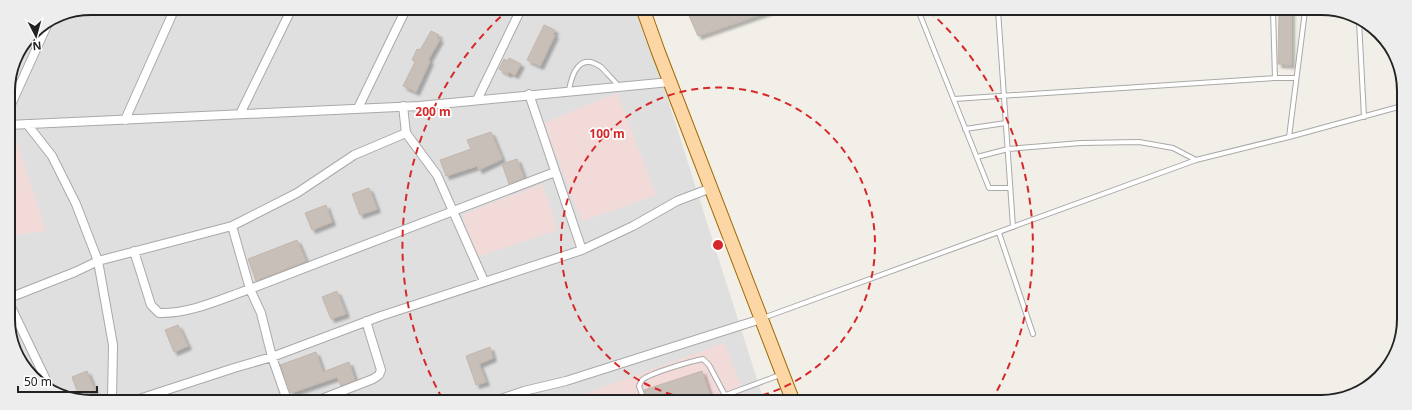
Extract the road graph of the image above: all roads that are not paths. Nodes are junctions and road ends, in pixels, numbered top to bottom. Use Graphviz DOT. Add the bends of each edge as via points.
graph roads {
  1 [pos="172,15"];
  2 [pos="289,15"];
  3 [pos="403,15"];
  4 [pos="518,15"];
  5 [pos="645,15"];
  6 [pos="920,15"];
  7 [pos="998,15"];
  8 [pos="1272,15"];
  9 [pos="1304,15"];
  10 [pos="1359,25"];
  11 [pos="44,32"];
  12 [pos="1274,78"];
  13 [pos="1296,78"];
  14 [pos="670,82"];
  15 [pos="619,86"];
  16 [pos="569,90"];
  17 [pos="529,94"];
  18 [pos="15,96"];
  19 [pos="1004,96"];
  20 [pos="954,99"];
  21 [pos="477,100"];
  22 [pos="403,106"];
  23 [pos="1397,107"];
  24 [pos="358,108"];
  25 [pos="240,114"];
  26 [pos="1364,117"];
  27 [pos="125,120"];
  28 [pos="1006,123"];
  29 [pos="27,124"];
  30 [pos="15,125"];
  31 [pos="965,128"];
  32 [pos="406,133"];
  33 [pos="1289,137"];
  34 [pos="1008,149"];
  35 [pos="977,158"];
  36 [pos="1196,160"];
  37 [pos="556,172"];
  38 [pos="711,188"];
  39 [pos="1010,188"];
  40 [pos="453,211"];
  41 [pos="232,226"];
  42 [pos="1013,227"];
  43 [pos="999,233"];
  44 [pos="582,250"];
  45 [pos="134,251"];
  46 [pos="98,261"];
  47 [pos="484,281"];
  48 [pos="250,289"];
  49 [pos="15,296"];
  50 [pos="15,315"];
  51 [pos="761,319"];
  52 [pos="366,321"];
  53 [pos="1033,334"];
  54 [pos="272,357"];
  55 [pos="782,374"];
  56 [pos="46,380"];
  57 [pos="524,391"];
  58 [pos="112,395"];
  59 [pos="151,395"];
  60 [pos="285,395"];
  61 [pos="332,395"];
  62 [pos="512,395"];
  63 [pos="526,395"];
  64 [pos="642,395"];
  65 [pos="726,395"];
  66 [pos="791,395"];
  1 -- 27 [label="street"];
  2 -- 25 [label="street"];
  3 -- 24 [label="street"];
  4 -- 21 [label="street"];
  5 -- 14 [label="main road"];
  6 -- 20 [label="lane"];
  7 -- 19 [label="lane"];
  8 -- 12 [label="lane"];
  9 -- 13 [label="lane"];
  10 -- 26 [label="lane"];
  11 -- 18 [label="street"];
  12 -- 13 [label="lane"];
  12 -- 19 [label="lane"];
  13 -- 33 [label="lane"];
  14 -- 15 [label="street"];
  14 -- 38 [label="main road"];
  15 -- 16 [label="street"];
  15 -- 16 [label="lane" via="602,68 587,62 580,64 573,72"];
  16 -- 17 [label="street"];
  17 -- 21 [label="street"];
  17 -- 37 [label="street"];
  19 -- 20 [label="lane"];
  19 -- 28 [label="lane"];
  20 -- 31 [label="lane"];
  21 -- 22 [label="street"];
  22 -- 24 [label="street"];
  22 -- 32 [label="street"];
  23 -- 26 [label="lane"];
  24 -- 25 [label="street"];
  25 -- 27 [label="street"];
  26 -- 33 [label="lane"];
  27 -- 29 [label="street"];
  28 -- 31 [label="lane"];
  28 -- 34 [label="lane"];
  29 -- 30 [label="street"];
  29 -- 46 [label="street" via="52,156 76,204"];
  31 -- 35 [label="lane"];
  32 -- 40 [label="street" via="437,175"];
  32 -- 41 [label="street" via="354,155 297,193"];
  33 -- 36 [label="lane"];
  34 -- 35 [label="lane"];
  34 -- 36 [label="lane" via="1081,143 1139,142 1173,148"];
  34 -- 39 [label="lane"];
  35 -- 39 [label="lane" via="989,188"];
  36 -- 42 [label="lane"];
  37 -- 40 [label="street"];
  37 -- 44 [label="street"];
  38 -- 44 [label="street" via="677,201 633,226"];
  38 -- 51 [label="main road"];
  39 -- 42 [label="lane"];
  40 -- 47 [label="street"];
  40 -- 48 [label="street"];
  41 -- 45 [label="street"];
  41 -- 48 [label="street"];
  42 -- 43 [label="lane"];
  43 -- 51 [label="lane"];
  43 -- 53 [label="lane"];
  44 -- 47 [label="street"];
  45 -- 46 [label="street"];
  45 -- 48 [label="street" via="151,304 159,313 171,314"];
  46 -- 49 [label="street"];
  46 -- 58 [label="street" via="113,345"];
  47 -- 52 [label="street"];
  48 -- 54 [label="street" via="261,313"];
  50 -- 56 [label="street"];
  51 -- 55 [label="main road"];
  51 -- 57 [label="street" via="566,381"];
  52 -- 54 [label="street"];
  52 -- 61 [label="street" via="380,370 379,375"];
  54 -- 59 [label="street"];
  54 -- 60 [label="street"];
  55 -- 65 [label="lane"];
  55 -- 66 [label="main road"];
  57 -- 62 [label="street"];
  57 -- 63 [label="lane"];
  64 -- 65 [label="lane" via="639,386 642,380 703,359"];
}
